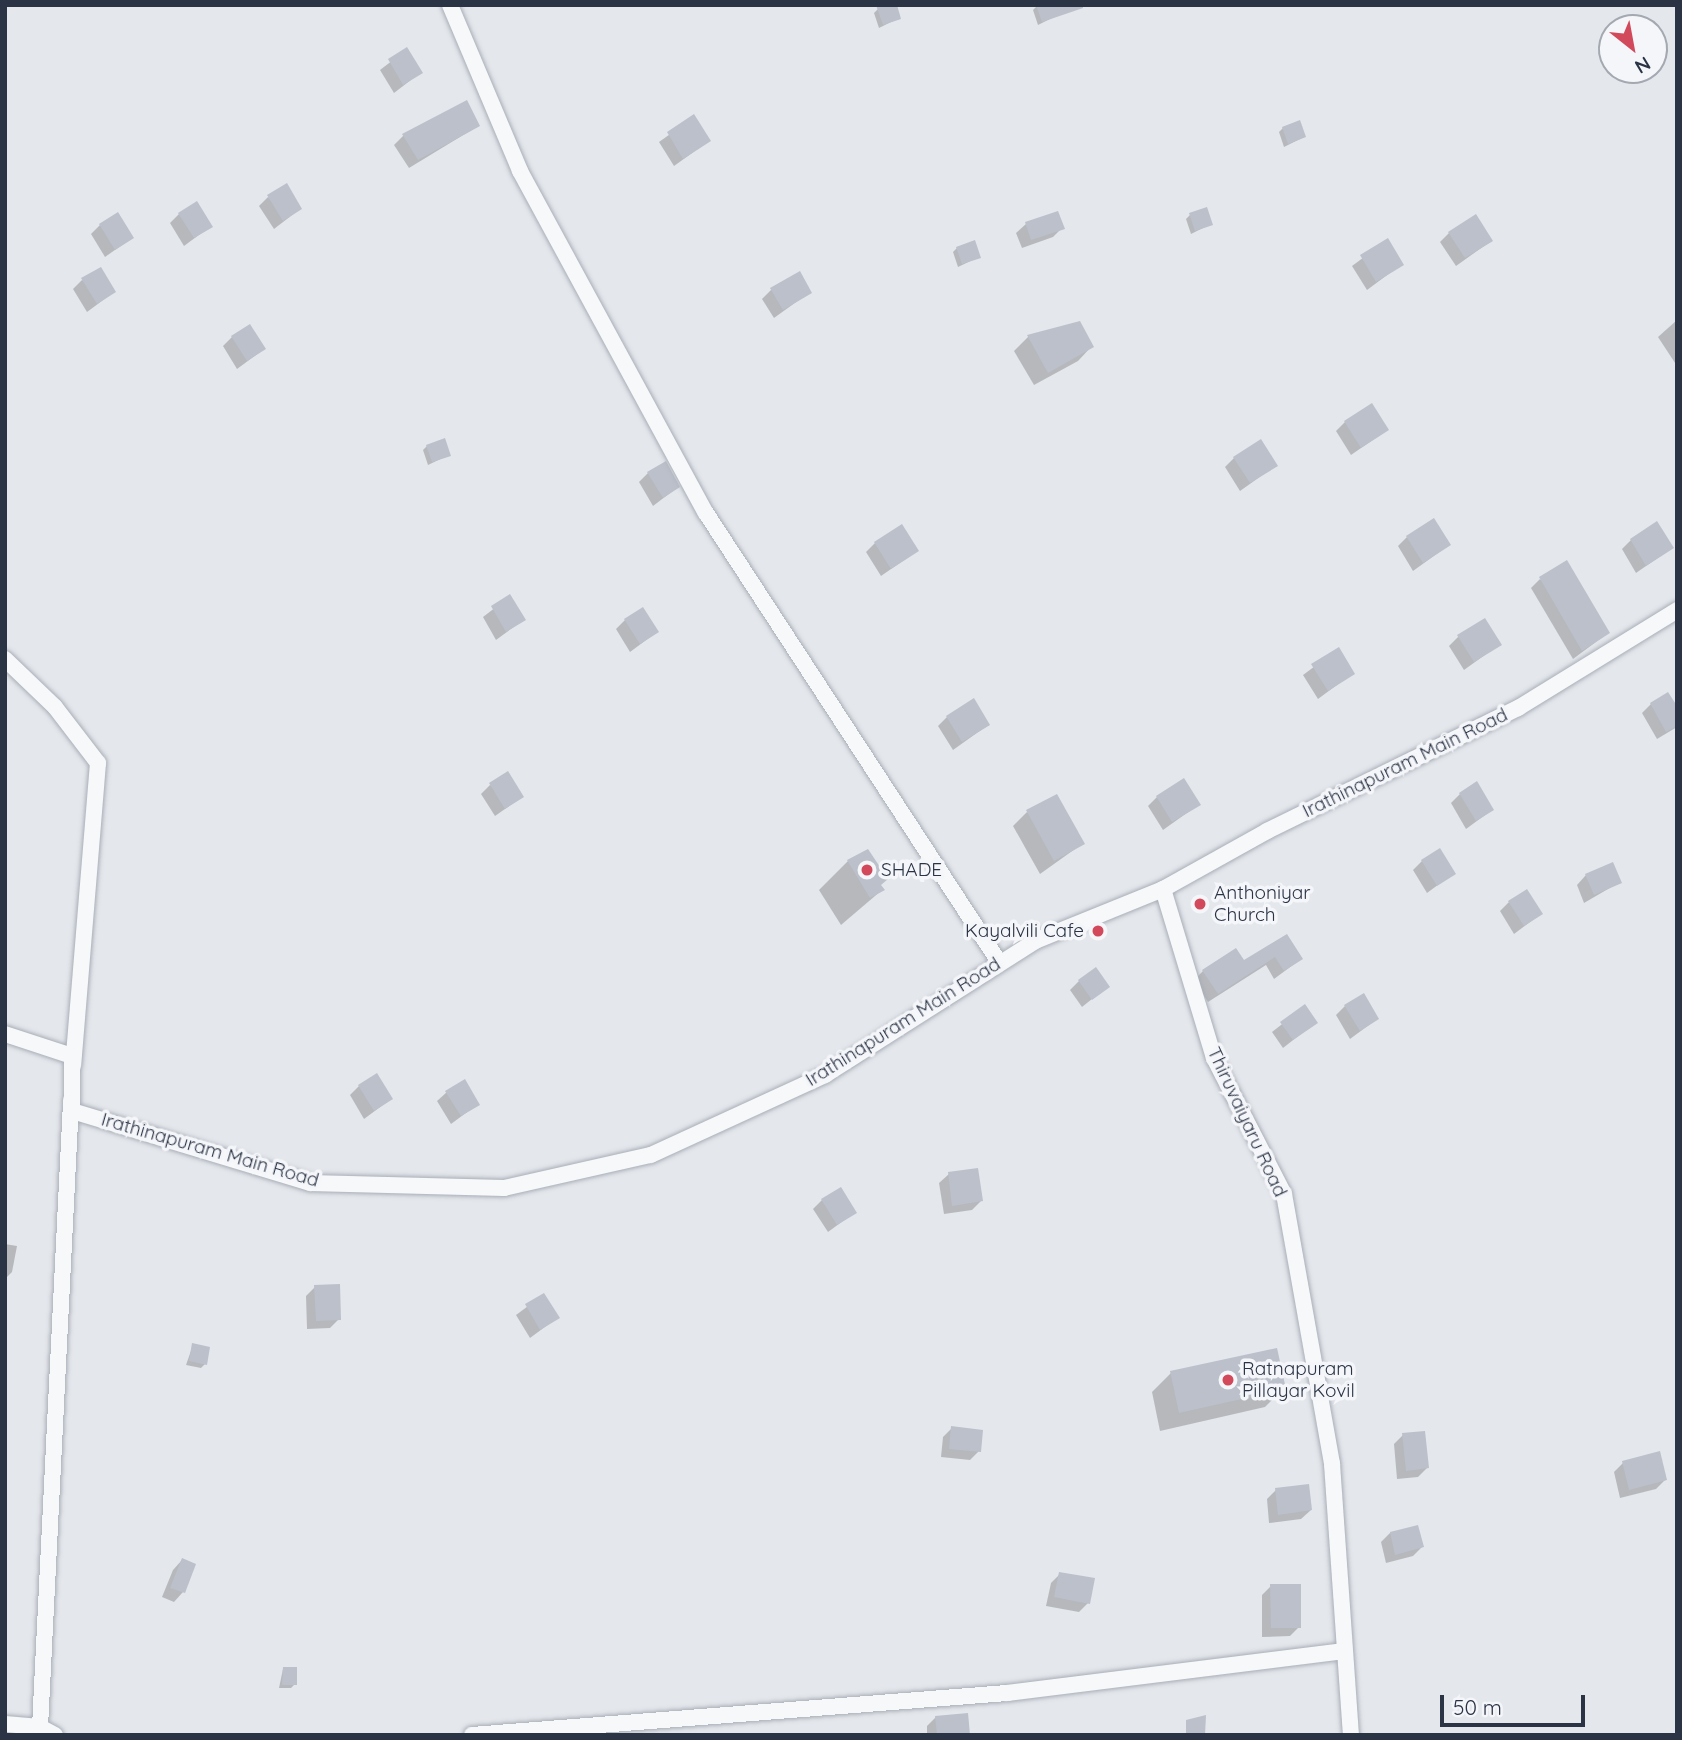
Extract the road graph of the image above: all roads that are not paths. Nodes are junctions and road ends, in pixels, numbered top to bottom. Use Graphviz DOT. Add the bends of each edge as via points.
graph roads {
  1 [pos="450,5"];
  2 [pos="1677,610"];
  3 [pos="5,659"];
  4 [pos="1164,889"];
  5 [pos="999,962"];
  6 [pos="5,1034"];
  7 [pos="72,1078"];
  8 [pos="1344,1651"];
  9 [pos="5,1724"];
  10 [pos="47,1731"];
  11 [pos="472,1735"];
  12 [pos="1351,1735"];
  1 -- 5 [label="street" via="520,171 706,513"];
  2 -- 4 [label="street, Irathinapuram Main Road" via="1518,708 1267,831"];
  3 -- 7 [label="street" via="54,707 98,763"];
  4 -- 5 [label="street, Irathinapuram Main Road" via="1035,941"];
  4 -- 8 [label="street, Thiruvaiyaru Road" via="1214,1058 1284,1194 1332,1464"];
  5 -- 7 [label="street, Irathinapuram Main Road" via="825,1075 651,1155 504,1188 310,1183 72,1111"];
  6 -- 7 [label="street, Irathinapuram Main Road" via="72,1056"];
  7 -- 10 [label="street"];
  8 -- 11 [label="street" via="1007,1693"];
  8 -- 12 [label="street, Thiruvaiyaru Road"];
  9 -- 10 [label="street"];
}
